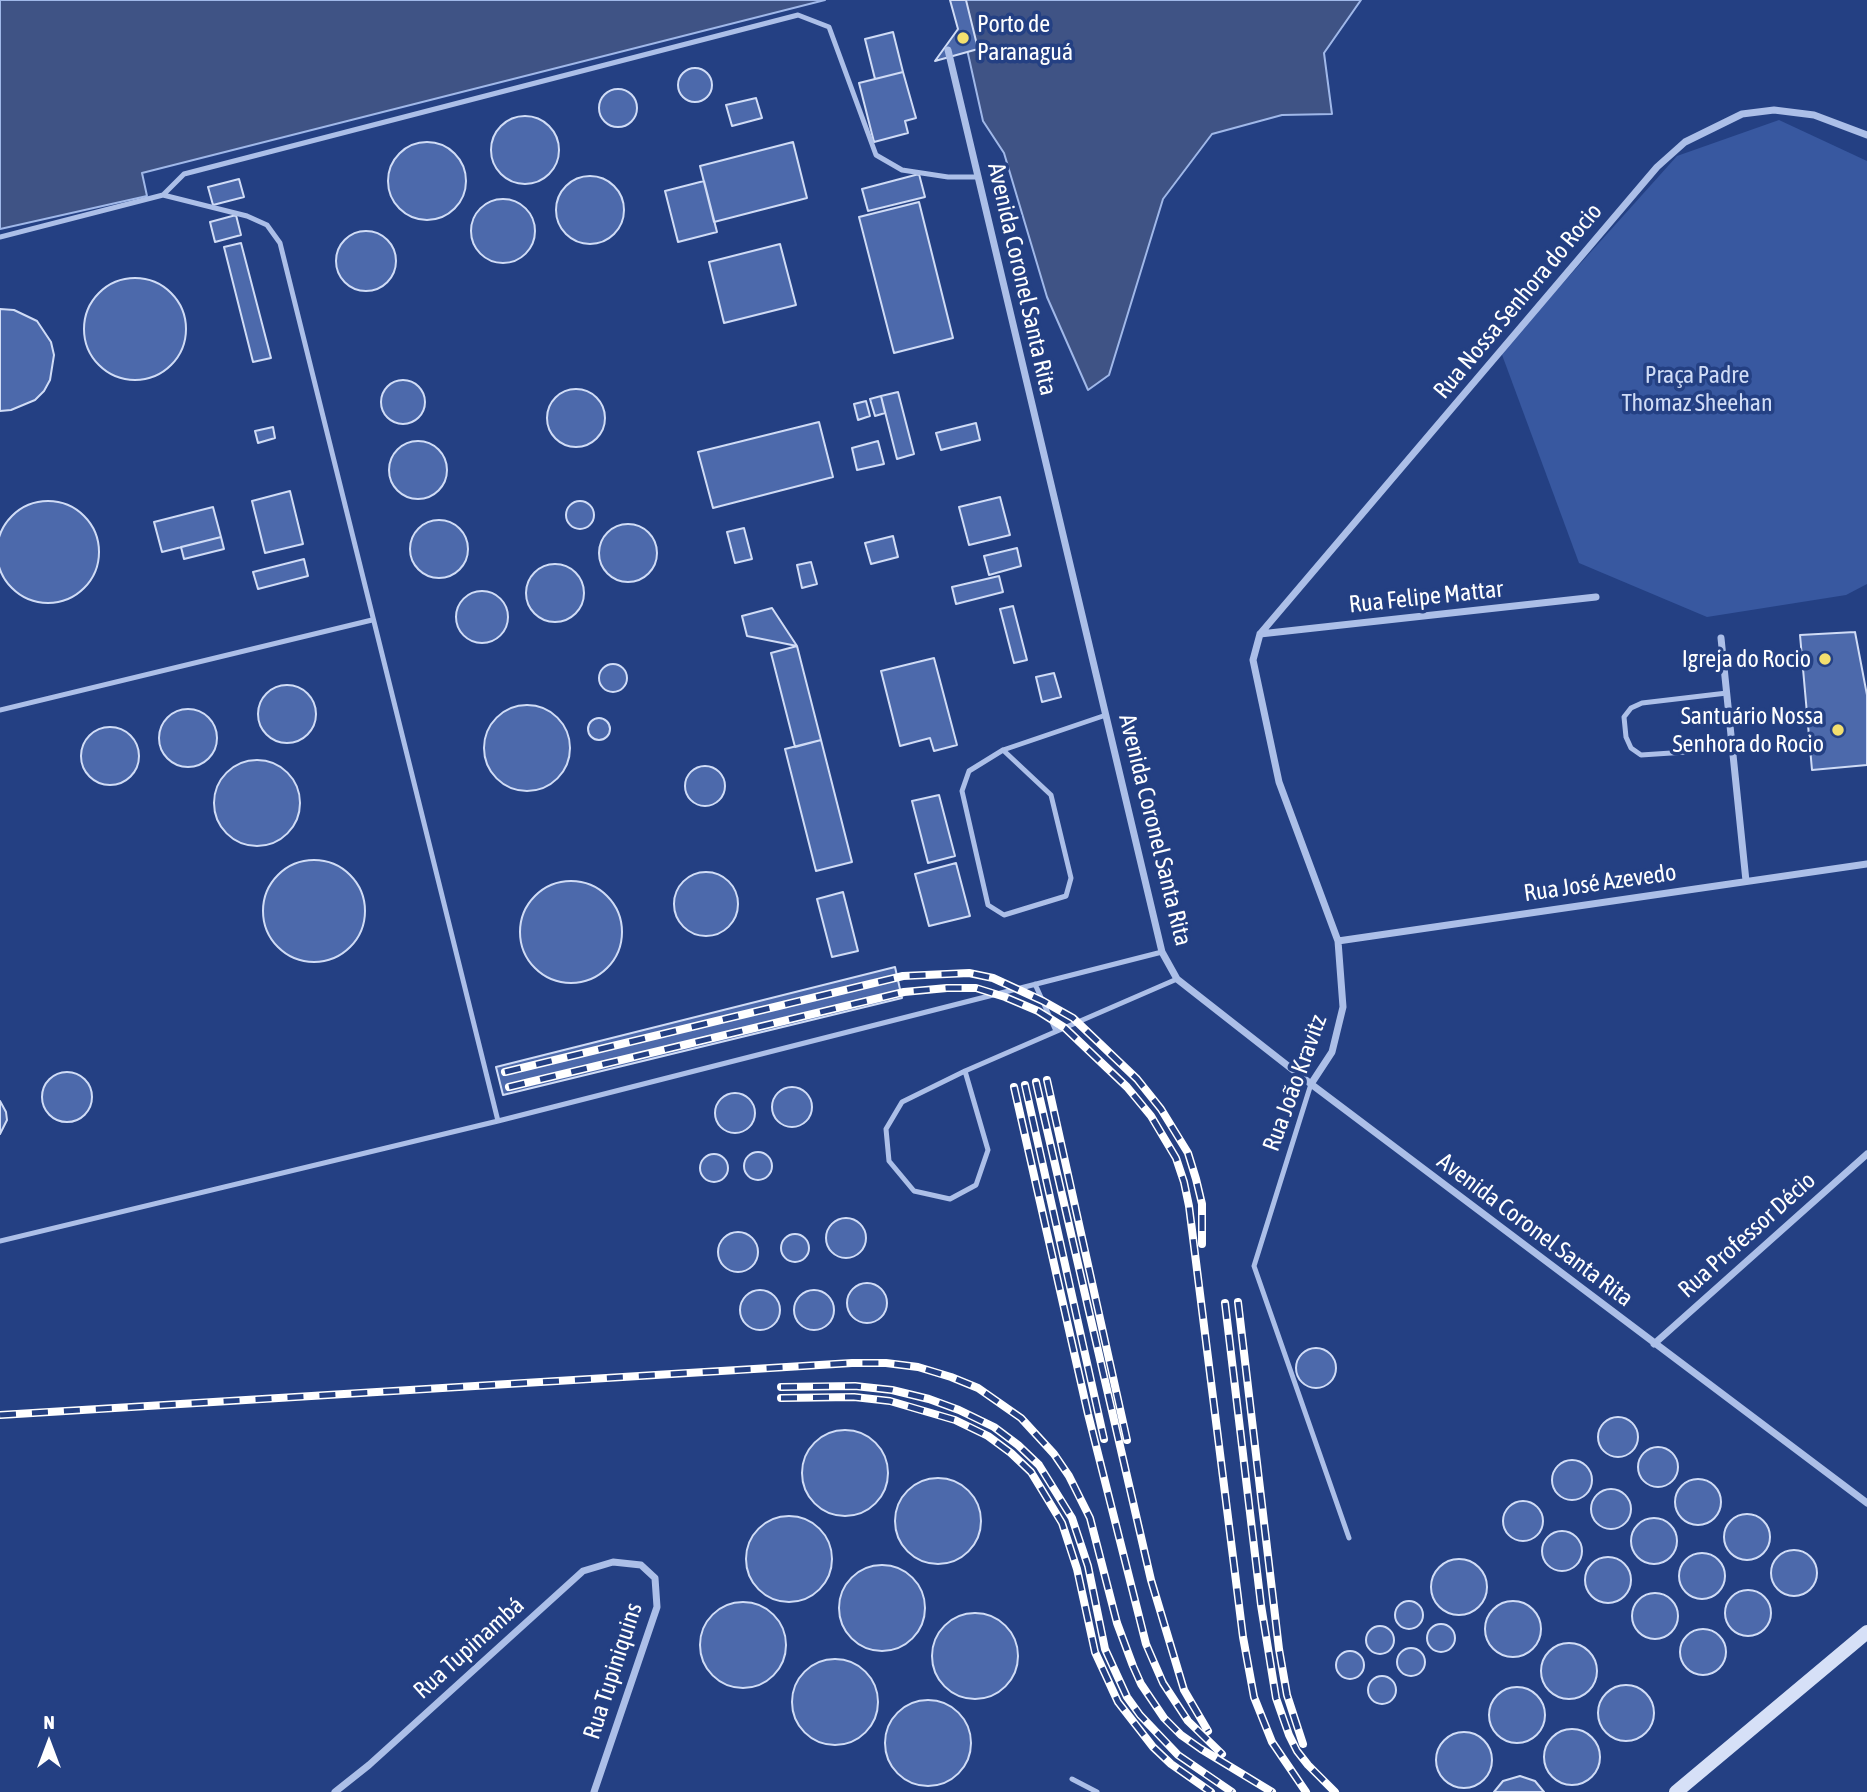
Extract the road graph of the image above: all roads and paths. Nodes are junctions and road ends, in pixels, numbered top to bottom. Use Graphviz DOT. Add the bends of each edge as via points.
graph roads {
  1 [pos="947,50"];
  2 [pos="1867,135"];
  3 [pos="978,177"];
  4 [pos="163,195"];
  5 [pos="0,237"];
  6 [pos="1596,597"];
  7 [pos="372,620"];
  8 [pos="1260,634"];
  9 [pos="1721,638"];
  10 [pos="1727,693"];
  11 [pos="0,710"];
  12 [pos="1106,715"];
  13 [pos="1732,748"];
  14 [pos="1003,750"];
  15 [pos="1865,866"];
  16 [pos="1746,881"];
  17 [pos="1338,941"];
  18 [pos="1162,952"];
  19 [pos="1177,979"];
  20 [pos="1035,984"];
  21 [pos="1055,1031"];
  22 [pos="965,1071"];
  23 [pos="1311,1084"];
  24 [pos="498,1121"];
  25 [pos="1867,1154"];
  26 [pos="0,1241"];
  27 [pos="1654,1344"];
  28 [pos="1867,1503"];
  29 [pos="1349,1538"];
  30 [pos="642,1565"];
  31 [pos="1867,1632"];
  32 [pos="1072,1779"];
  33 [pos="335,1792"];
  34 [pos="594,1792"];
  35 [pos="1097,1792"];
  36 [pos="1676,1792"];
  1 -- 3 [label="street, Avenida Coronel Santa Rita"];
  2 -- 8 [label="street, Rua Nossa Senhora do Rocio" via="1814,115 1774,110 1742,114 1685,142 1657,167"];
  3 -- 4 [label="lane" via="902,170 876,155 829,27 798,15 184,174"];
  3 -- 12 [label="street, Avenida Coronel Santa Rita"];
  4 -- 5 [label="lane"];
  4 -- 7 [label="lane" via="247,216 267,225 280,243"];
  6 -- 8 [label="street, Rua Felipe Mattar"];
  7 -- 11 [label="lane"];
  7 -- 24 [label="lane"];
  8 -- 17 [label="street, Rua João Kravitz" via="1253,660 1279,782"];
  9 -- 10 [label="street"];
  10 -- 13 [label="street"];
  10 -- 13 [label="lane" via="1642,703 1623,717 1631,748 1642,755"];
  12 -- 14 [label="lane"];
  12 -- 18 [label="street, Avenida Coronel Santa Rita"];
  13 -- 16 [label="street"];
  14 -- 14 [label="lane" via="1051,795 1072,878 1066,896 1004,915 988,905 962,791 969,771"];
  15 -- 16 [label="street, Rua José Azevedo"];
  16 -- 17 [label="street, Rua José Azevedo"];
  17 -- 23 [label="street, Rua João Kravitz" via="1343,1007 1332,1052"];
  18 -- 19 [label="street, Avenida Coronel Santa Rita"];
  18 -- 20 [label="lane"];
  19 -- 21 [label="lane"];
  19 -- 23 [label="street, Avenida Coronel Santa Rita"];
  20 -- 21 [label="lane"];
  20 -- 24 [label="lane"];
  21 -- 22 [label="lane"];
  22 -- 22 [label="lane" via="902,1102 886,1129 889,1161 914,1191 950,1199 976,1185 988,1150"];
  23 -- 27 [label="street, Avenida Coronel Santa Rita"];
  23 -- 29 [label="lane, Rua João Kravitz" via="1254,1266"];
  24 -- 26 [label="lane"];
  25 -- 27 [label="street, Rua Professor Décio"];
  27 -- 28 [label="street, Avenida Coronel Santa Rita"];
  30 -- 33 [label="street, Rua Tupinambá" via="613,1562 583,1571"];
  30 -- 34 [label="street, Rua Tupiniquins" via="655,1578 657,1607"];
  31 -- 36 [label="main road"];
  32 -- 35 [label="lane"];
}
